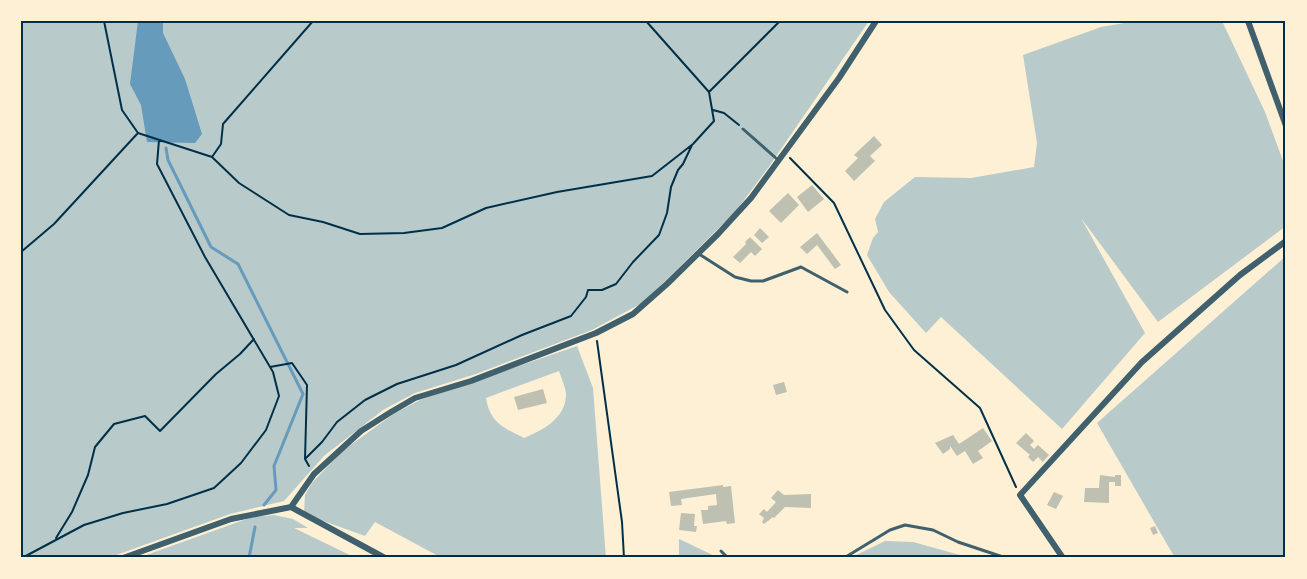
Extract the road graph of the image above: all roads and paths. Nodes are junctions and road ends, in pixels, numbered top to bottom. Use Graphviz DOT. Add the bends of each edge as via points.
graph roads {
  1 [pos="104,21"];
  2 [pos="313,21"];
  3 [pos="646,21"];
  4 [pos="780,21"];
  5 [pos="876,21"];
  6 [pos="1248,21"];
  7 [pos="709,92"];
  8 [pos="712,110"];
  9 [pos="1286,126"];
  10 [pos="743,129"];
  11 [pos="138,133"];
  12 [pos="159,140"];
  13 [pos="693,144"];
  14 [pos="783,152"];
  15 [pos="212,157"];
  16 [pos="778,160"];
  17 [pos="1286,241"];
  18 [pos="21,252"];
  19 [pos="698,253"];
  20 [pos="847,292"];
  21 [pos="596,333"];
  22 [pos="254,339"];
  23 [pos="270,367"];
  24 [pos="305,459"];
  25 [pos="314,474"];
  26 [pos="1020,495"];
  27 [pos="291,507"];
  28 [pos="55,541"];
  29 [pos="721,551"];
  30 [pos="22,558"];
  31 [pos="123,558"];
  32 [pos="385,558"];
  33 [pos="624,558"];
  34 [pos="728,558"];
  35 [pos="844,558"];
  36 [pos="1006,558"];
  37 [pos="1063,558"];
  1 -- 11 [label="path" via="122,110"];
  2 -- 15 [label="path" via="223,124 221,144"];
  3 -- 7 [label="path"];
  4 -- 7 [label="path"];
  5 -- 14 [label="street"];
  6 -- 9 [label="street"];
  7 -- 8 [label="path"];
  8 -- 10 [label="path" via="724,113"];
  8 -- 13 [label="path" via="714,121"];
  10 -- 16 [label="lane"];
  11 -- 12 [label="path"];
  11 -- 18 [label="path" via="54,224"];
  12 -- 15 [label="path"];
  12 -- 22 [label="path" via="157,164"];
  13 -- 15 [label="path" via="652,176 486,208 442,228 371,234 289,215 239,183"];
  13 -- 24 [label="path" via="671,187 659,236 616,284 588,290 571,316 365,400 337,422"];
  14 -- 16 [label="street"];
  14 -- 26 [label="path" via="834,203 885,310 914,350 980,408"];
  16 -- 19 [label="street" via="751,198"];
  17 -- 26 [label="street" via="1240,275 1142,362"];
  19 -- 20 [label="lane" via="741,280 763,281 801,267"];
  19 -- 21 [label="street" via="633,314"];
  21 -- 25 [label="street" via="415,398 361,431"];
  21 -- 33 [label="path"];
  22 -- 23 [label="path"];
  22 -- 28 [label="path" via="160,431 144,416 114,424 94,447 88,475"];
  23 -- 24 [label="path" via="292,363 308,385"];
  23 -- 28 [label="path" via="279,396 266,430 241,463 214,488 84,525"];
  24 -- 25 [label="path"];
  25 -- 27 [label="street"];
  26 -- 37 [label="street"];
  27 -- 31 [label="street" via="231,519"];
  27 -- 32 [label="street"];
  28 -- 30 [label="path"];
  29 -- 34 [label="lane"];
  35 -- 36 [label="lane" via="905,525 933,530"];
}
